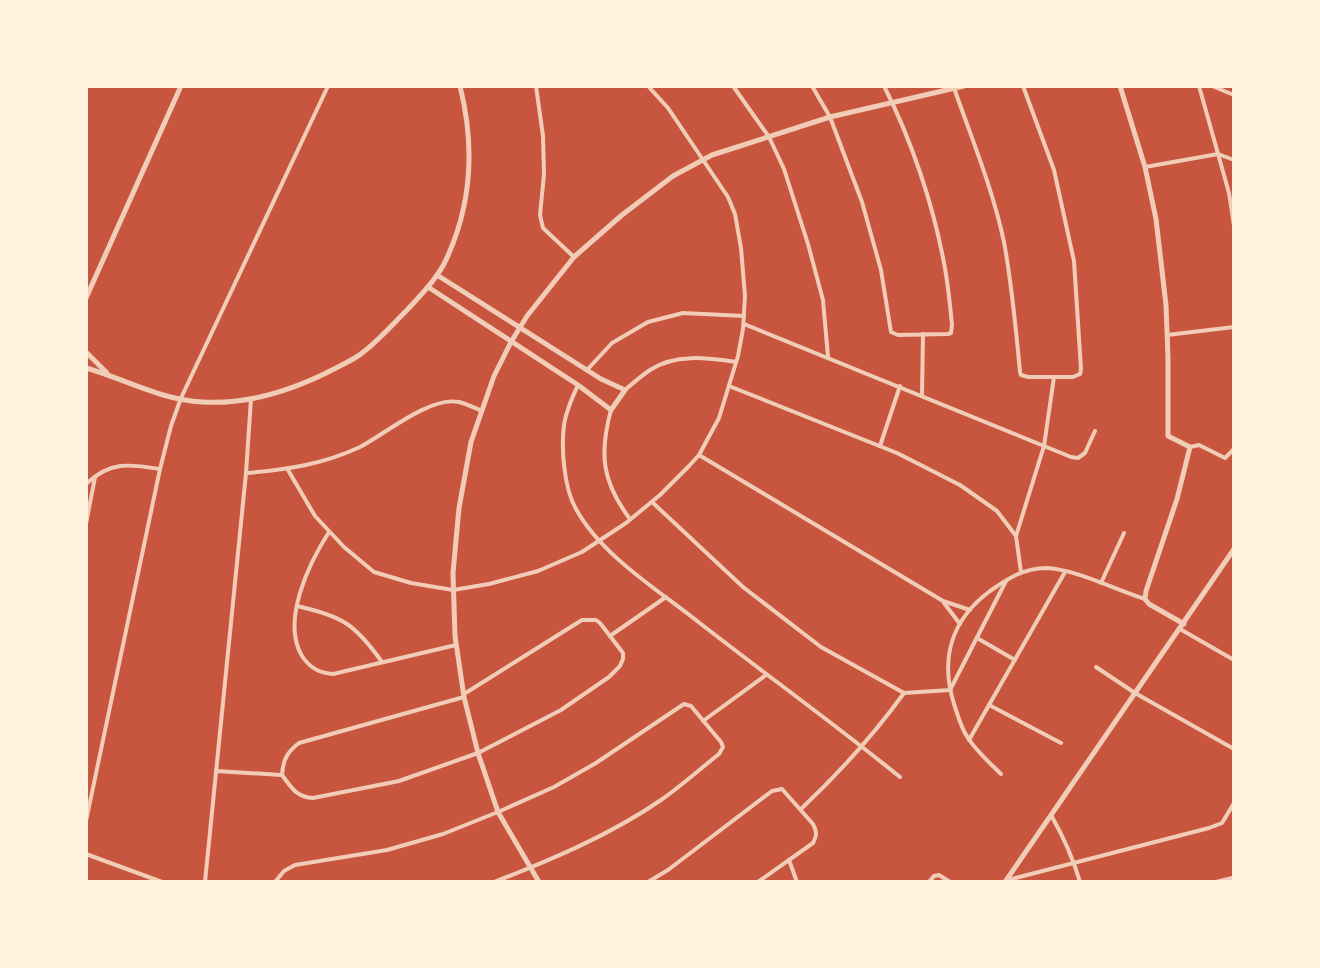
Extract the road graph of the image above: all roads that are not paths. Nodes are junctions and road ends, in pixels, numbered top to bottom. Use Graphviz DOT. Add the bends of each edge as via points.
graph roads {
  1 [pos="181,86"];
  2 [pos="328,86"];
  3 [pos="460,86"];
  4 [pos="536,86"];
  5 [pos="648,86"];
  6 [pos="733,86"];
  7 [pos="812,86"];
  8 [pos="884,86"];
  9 [pos="964,86"];
  10 [pos="1023,86"];
  11 [pos="1120,86"];
  12 [pos="1199,86"];
  13 [pos="1212,86"];
  14 [pos="954,87"];
  15 [pos="1234,95"];
  16 [pos="892,102"];
  17 [pos="830,117"];
  18 [pos="769,137"];
  19 [pos="1218,154"];
  20 [pos="703,160"];
  21 [pos="1234,160"];
  22 [pos="1145,167"];
  23 [pos="1234,226"];
  24 [pos="574,257"];
  25 [pos="437,275"];
  26 [pos="428,287"];
  27 [pos="86,298"];
  28 [pos="744,316"];
  29 [pos="744,324"];
  30 [pos="1234,327"];
  31 [pos="520,328"];
  32 [pos="923,334"];
  33 [pos="1167,335"];
  34 [pos="511,342"];
  35 [pos="86,352"];
  36 [pos="828,357"];
  37 [pos="736,362"];
  38 [pos="86,368"];
  39 [pos="587,370"];
  40 [pos="108,374"];
  41 [pos="1054,377"];
  42 [pos="578,385"];
  43 [pos="729,386"];
  44 [pos="900,386"];
  45 [pos="625,390"];
  46 [pos="922,395"];
  47 [pos="181,398"];
  48 [pos="251,399"];
  49 [pos="611,410"];
  50 [pos="482,411"];
  51 [pos="1095,431"];
  52 [pos="880,446"];
  53 [pos="1044,446"];
  54 [pos="1190,447"];
  55 [pos="1234,449"];
  56 [pos="699,455"];
  57 [pos="160,469"];
  58 [pos="288,470"];
  59 [pos="246,473"];
  60 [pos="96,475"];
  61 [pos="86,484"];
  62 [pos="652,502"];
  63 [pos="630,519"];
  64 [pos="86,524"];
  65 [pos="329,532"];
  66 [pos="1124,533"];
  67 [pos="1016,536"];
  68 [pos="599,540"];
  69 [pos="1234,549"];
  70 [pos="1066,571"];
  71 [pos="1021,572"];
  72 [pos="1006,581"];
  73 [pos="1101,583"];
  74 [pos="453,590"];
  75 [pos="666,597"];
  76 [pos="1145,599"];
  77 [pos="943,601"];
  78 [pos="297,606"];
  79 [pos="970,610"];
  80 [pos="960,624"];
  81 [pos="1182,627"];
  82 [pos="610,636"];
  83 [pos="977,638"];
  84 [pos="456,645"];
  85 [pos="1015,660"];
  86 [pos="1234,660"];
  87 [pos="383,663"];
  88 [pos="1096,667"];
  89 [pos="766,675"];
  90 [pos="950,690"];
  91 [pos="904,693"];
  92 [pos="1135,693"];
  93 [pos="464,695"];
  94 [pos="989,705"];
  95 [pos="703,721"];
  96 [pos="969,740"];
  97 [pos="1061,743"];
  98 [pos="862,747"];
  99 [pos="1234,749"];
  100 [pos="478,753"];
  101 [pos="216,771"];
  102 [pos="1001,774"];
  103 [pos="282,775"];
  104 [pos="900,777"];
  105 [pos="1234,803"];
  106 [pos="801,809"];
  107 [pos="498,812"];
  108 [pos="1051,815"];
  109 [pos="86,821"];
  110 [pos="86,854"];
  111 [pos="789,860"];
  112 [pos="1074,863"];
  113 [pos="531,868"];
  114 [pos="1234,878"];
  115 [pos="1006,881"];
  116 [pos="162,882"];
  117 [pos="205,882"];
  118 [pos="275,882"];
  119 [pos="494,882"];
  120 [pos="539,882"];
  121 [pos="648,882"];
  122 [pos="758,882"];
  123 [pos="797,882"];
  124 [pos="929,882"];
  125 [pos="950,882"];
  126 [pos="1080,882"];
  127 [pos="1218,882"];
  1 -- 27 [label="street"];
  2 -- 47 [label="street"];
  3 -- 25 [label="street" via="470,157 456,231"];
  4 -- 24 [label="street" via="544,149 540,215 543,228"];
  5 -- 20 [label="street"];
  6 -- 18 [label="street"];
  7 -- 17 [label="street"];
  8 -- 16 [label="street"];
  9 -- 14 [label="street"];
  10 -- 41 [label="street" via="1054,170 1074,261 1081,369 1077,376"];
  11 -- 22 [label="street"];
  12 -- 19 [label="street"];
  13 -- 15 [label="street"];
  14 -- 16 [label="street"];
  14 -- 41 [label="street" via="1004,242 1021,375"];
  16 -- 17 [label="street"];
  16 -- 32 [label="street" via="934,217 945,265 952,329 948,334"];
  17 -- 18 [label="street"];
  17 -- 32 [label="street" via="881,270 888,327 898,335"];
  18 -- 20 [label="street"];
  18 -- 36 [label="street" via="808,244 823,300"];
  19 -- 21 [label="street"];
  19 -- 22 [label="street"];
  19 -- 23 [label="street"];
  20 -- 24 [label="street" via="673,176"];
  20 -- 28 [label="street" via="735,214"];
  22 -- 33 [label="street" via="1156,219"];
  24 -- 31 [label="street"];
  25 -- 26 [label="street"];
  25 -- 31 [label="street"];
  26 -- 34 [label="street"];
  26 -- 48 [label="street" via="361,355 313,380"];
  28 -- 29 [label="street"];
  28 -- 39 [label="street" via="683,313 648,322 612,343"];
  29 -- 36 [label="street"];
  29 -- 37 [label="street"];
  30 -- 33 [label="street"];
  31 -- 34 [label="street"];
  31 -- 39 [label="street"];
  32 -- 46 [label="street"];
  33 -- 54 [label="street" via="1168,436"];
  34 -- 42 [label="street"];
  34 -- 50 [label="street"];
  35 -- 40 [label="street"];
  36 -- 44 [label="street"];
  37 -- 43 [label="street"];
  37 -- 45 [label="street" via="667,361"];
  38 -- 40 [label="street"];
  39 -- 45 [label="street"];
  40 -- 47 [label="street"];
  41 -- 53 [label="street"];
  42 -- 49 [label="street"];
  42 -- 68 [label="street" via="564,426 567,486"];
  43 -- 52 [label="street"];
  43 -- 56 [label="street"];
  44 -- 46 [label="street"];
  44 -- 52 [label="street"];
  45 -- 49 [label="street"];
  46 -- 53 [label="street"];
  47 -- 48 [label="street"];
  47 -- 57 [label="street"];
  48 -- 59 [label="street"];
  49 -- 63 [label="street" via="603,460 618,504"];
  50 -- 58 [label="street" via="442,402 359,447"];
  50 -- 74 [label="street" via="459,508"];
  51 -- 53 [label="street" via="1078,458"];
  52 -- 67 [label="street" via="960,485 997,511"];
  53 -- 67 [label="street"];
  54 -- 55 [label="street" via="1199,445 1225,458"];
  54 -- 76 [label="street"];
  56 -- 62 [label="street"];
  56 -- 77 [label="street"];
  57 -- 60 [label="street" via="131,464"];
  57 -- 109 [label="street"];
  58 -- 59 [label="street"];
  58 -- 65 [label="street"];
  59 -- 101 [label="street"];
  60 -- 61 [label="street"];
  60 -- 64 [label="street"];
  62 -- 63 [label="street"];
  62 -- 91 [label="street" via="743,587 821,647"];
  63 -- 68 [label="street"];
  65 -- 74 [label="street" via="374,572"];
  65 -- 78 [label="street" via="315,553"];
  66 -- 73 [label="street"];
  67 -- 71 [label="street"];
  68 -- 74 [label="street" via="538,571"];
  68 -- 75 [label="street"];
  69 -- 81 [label="street"];
  70 -- 71 [label="street"];
  70 -- 73 [label="street"];
  70 -- 85 [label="street"];
  71 -- 72 [label="street"];
  72 -- 79 [label="street"];
  72 -- 83 [label="street"];
  73 -- 76 [label="street"];
  74 -- 84 [label="street"];
  75 -- 82 [label="street"];
  75 -- 89 [label="street"];
  76 -- 81 [label="street"];
  77 -- 79 [label="street"];
  77 -- 80 [label="street"];
  78 -- 87 [label="street" via="349,625"];
  78 -- 87 [label="street" via="296,644 312,668 333,674"];
  79 -- 80 [label="street"];
  80 -- 90 [label="street" via="946,669"];
  81 -- 86 [label="street"];
  81 -- 92 [label="street"];
  82 -- 93 [label="street" via="596,620 582,620"];
  82 -- 100 [label="street" via="623,659 609,677 561,710"];
  83 -- 85 [label="street"];
  83 -- 90 [label="street"];
  84 -- 87 [label="street"];
  84 -- 93 [label="street"];
  85 -- 94 [label="street"];
  88 -- 92 [label="street"];
  89 -- 95 [label="street"];
  89 -- 98 [label="street"];
  90 -- 91 [label="street"];
  90 -- 96 [label="street"];
  91 -- 98 [label="street"];
  92 -- 99 [label="street"];
  92 -- 108 [label="street"];
  93 -- 100 [label="street"];
  93 -- 103 [label="street" via="299,743 289,751"];
  94 -- 96 [label="street"];
  94 -- 97 [label="street"];
  95 -- 107 [label="street" via="691,706 680,705 596,763"];
  95 -- 113 [label="street" via="721,742 719,754 660,800"];
  96 -- 102 [label="street"];
  98 -- 104 [label="street"];
  98 -- 106 [label="street"];
  100 -- 103 [label="street" via="399,781 313,798 293,791"];
  100 -- 107 [label="street"];
  101 -- 103 [label="street"];
  101 -- 117 [label="street"];
  105 -- 112 [label="street" via="1222,823"];
  106 -- 111 [label="street" via="817,831 816,838"];
  106 -- 121 [label="street" via="782,789 772,791"];
  107 -- 113 [label="street"];
  107 -- 118 [label="street" via="387,850 295,865"];
  108 -- 112 [label="street"];
  108 -- 115 [label="street"];
  110 -- 116 [label="street"];
  111 -- 122 [label="street"];
  111 -- 123 [label="street"];
  112 -- 115 [label="street"];
  112 -- 126 [label="street"];
  113 -- 119 [label="street"];
  113 -- 120 [label="street"];
  114 -- 127 [label="street"];
  124 -- 125 [label="street" via="939,875"];
}
